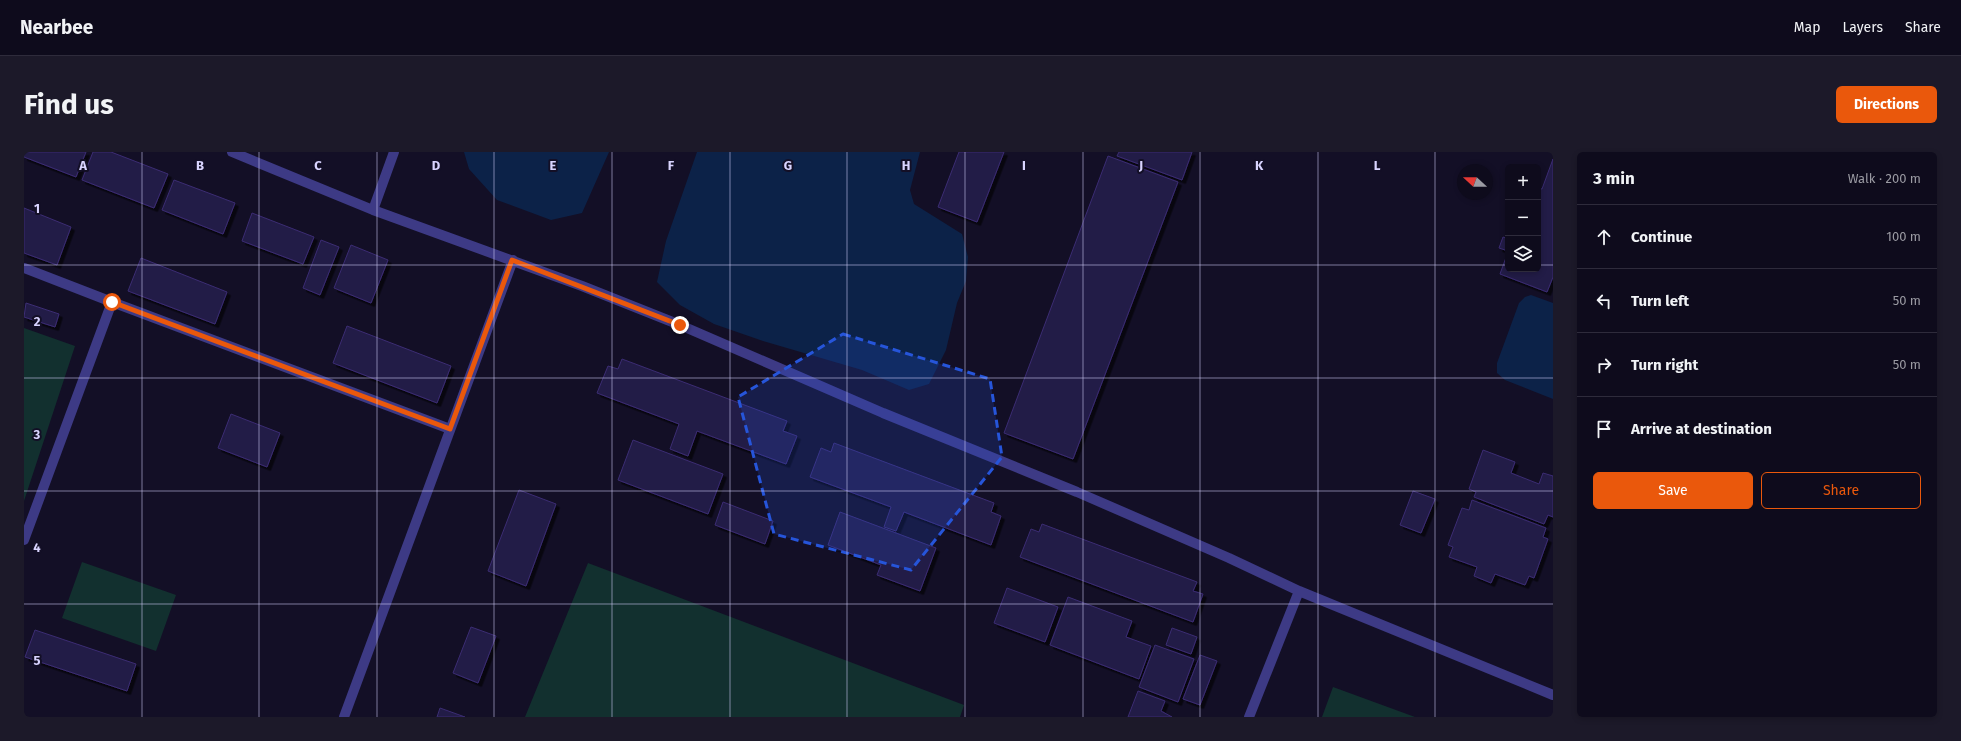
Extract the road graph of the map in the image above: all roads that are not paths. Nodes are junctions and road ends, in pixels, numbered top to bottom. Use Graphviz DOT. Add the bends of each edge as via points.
graph roads {
  1 [pos="232,152"];
  2 [pos="394,152"];
  3 [pos="373,210"];
  4 [pos="512,260"];
  5 [pos="24,268"];
  6 [pos="112,302"];
  7 [pos="450,429"];
  8 [pos="24,540"];
  9 [pos="1299,591"];
  10 [pos="1553,695"];
  11 [pos="344,717"];
  12 [pos="1249,717"];
  1 -- 3 [label="lane"];
  2 -- 3 [label="lane"];
  3 -- 4 [label="lane"];
  4 -- 7 [label="lane"];
  4 -- 9 [label="lane" via="680,325 1077,492"];
  5 -- 6 [label="lane"];
  6 -- 7 [label="lane"];
  6 -- 8 [label="lane"];
  7 -- 11 [label="lane"];
  9 -- 10 [label="lane"];
  9 -- 12 [label="lane"];
}
